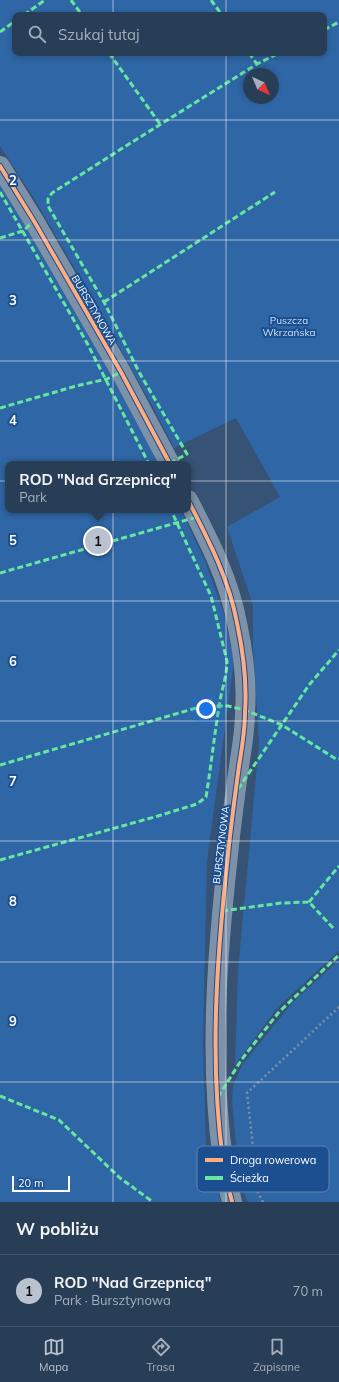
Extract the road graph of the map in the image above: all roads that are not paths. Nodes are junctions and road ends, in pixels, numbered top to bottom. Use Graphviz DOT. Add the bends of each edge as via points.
graph roads {
  1 [pos="0,166"];
  2 [pos="168,461"];
  3 [pos="191,506"];
  4 [pos="221,1146"];
  5 [pos="230,1192"];
  6 [pos="232,1202"];
  1 -- 2 [label="street, BURSZTYNOWA" via="34,221"];
  3 -- 4 [label="street, BURSZTYNOWA" via="209,540 237,621 246,697 245,726 228,854 219,950 216,1028 217,1099"];
  5 -- 6 [label="street, BURSZTYNOWA"];
}
